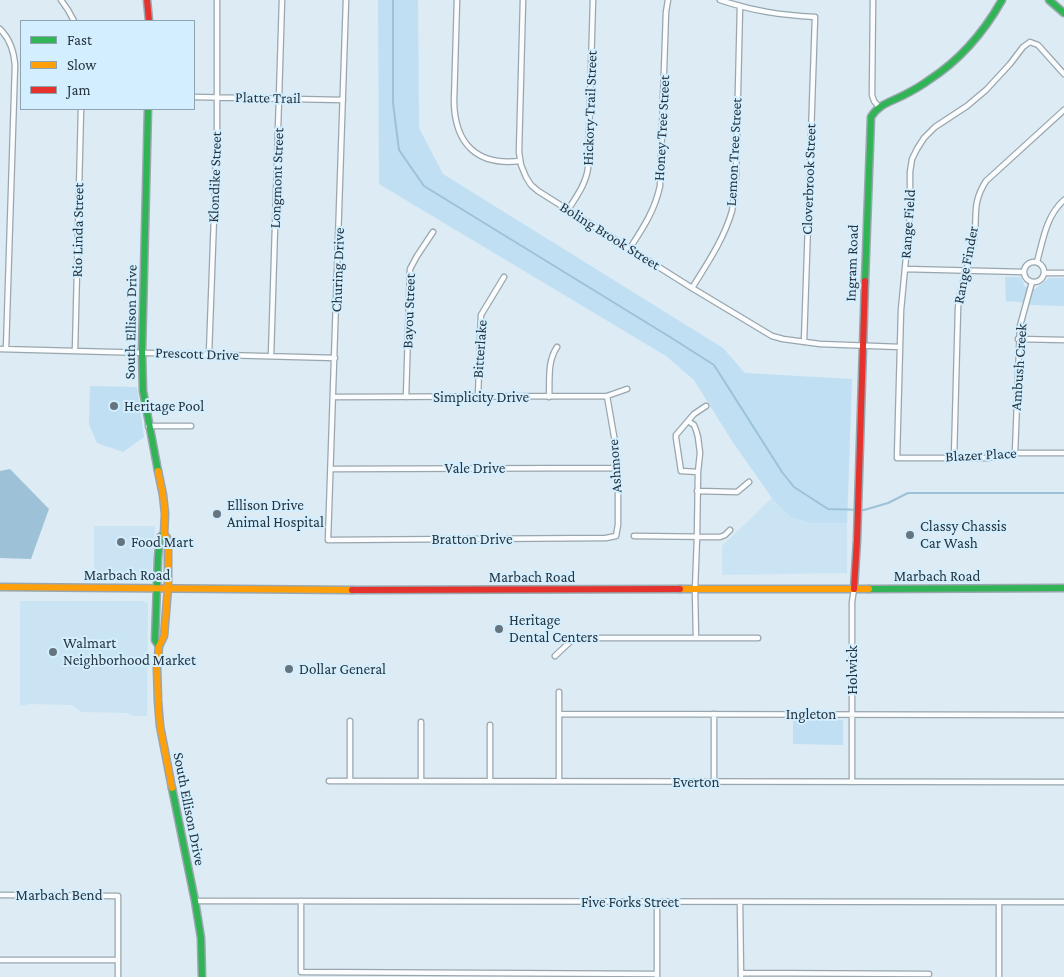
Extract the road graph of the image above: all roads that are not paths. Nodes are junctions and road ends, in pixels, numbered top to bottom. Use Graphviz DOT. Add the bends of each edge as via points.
graph roads {
  1 [pos="62,0"];
  2 [pos="147,0"];
  3 [pos="217,0"];
  4 [pos="282,0"];
  5 [pos="346,0"];
  6 [pos="457,0"];
  7 [pos="523,0"];
  8 [pos="593,0"];
  9 [pos="668,0"];
  10 [pos="720,0"];
  11 [pos="873,0"];
  12 [pos="1002,0"];
  13 [pos="1049,0"];
  14 [pos="740,6"];
  15 [pos="1064,13"];
  16 [pos="73,20"];
  17 [pos="149,20"];
  18 [pos="0,28"];
  19 [pos="1064,74"];
  20 [pos="195,97"];
  21 [pos="216,97"];
  22 [pos="279,98"];
  23 [pos="343,100"];
  24 [pos="879,107"];
  25 [pos="81,110"];
  26 [pos="148,110"];
  27 [pos="1064,110"];
  28 [pos="520,161"];
  29 [pos="1064,200"];
  30 [pos="568,210"];
  31 [pos="433,232"];
  32 [pos="630,248"];
  33 [pos="1037,262"];
  34 [pos="905,269"];
  35 [pos="966,270"];
  36 [pos="1024,272"];
  37 [pos="1044,273"];
  38 [pos="1064,273"];
  39 [pos="504,277"];
  40 [pos="1032,282"];
  41 [pos="692,288"];
  42 [pos="1018,339"];
  43 [pos="1064,340"];
  44 [pos="804,342"];
  45 [pos="862,346"];
  46 [pos="557,347"];
  47 [pos="900,347"];
  48 [pos="3,349"];
  49 [pos="75,351"];
  50 [pos="142,352"];
  51 [pos="209,354"];
  52 [pos="271,356"];
  53 [pos="335,358"];
  54 [pos="627,388"];
  55 [pos="607,396"];
  56 [pos="334,397"];
  57 [pos="406,397"];
  58 [pos="478,397"];
  59 [pos="550,397"];
  60 [pos="706,406"];
  61 [pos="688,421"];
  62 [pos="148,426"];
  63 [pos="191,426"];
  64 [pos="1015,453"];
  65 [pos="1064,453"];
  66 [pos="897,458"];
  67 [pos="954,458"];
  68 [pos="618,468"];
  69 [pos="331,469"];
  70 [pos="698,472"];
  71 [pos="749,482"];
  72 [pos="698,491"];
  73 [pos="730,530"];
  74 [pos="164,534"];
  75 [pos="616,536"];
  76 [pos="634,536"];
  77 [pos="698,537"];
  78 [pos="328,540"];
  79 [pos="158,556"];
  80 [pos="168,556"];
  81 [pos="0,587"];
  82 [pos="157,588"];
  83 [pos="168,588"];
  84 [pos="1064,588"];
  85 [pos="854,589"];
  86 [pos="695,590"];
  87 [pos="696,638"];
  88 [pos="758,638"];
  89 [pos="159,646"];
  90 [pos="554,656"];
  91 [pos="559,692"];
  92 [pos="559,714"];
  93 [pos="714,714"];
  94 [pos="852,714"];
  95 [pos="1064,715"];
  96 [pos="350,722"];
  97 [pos="420,722"];
  98 [pos="490,725"];
  99 [pos="329,781"];
  100 [pos="350,781"];
  101 [pos="421,781"];
  102 [pos="490,781"];
  103 [pos="559,781"];
  104 [pos="714,782"];
  105 [pos="852,782"];
  106 [pos="1064,782"];
  107 [pos="0,895"];
  108 [pos="195,901"];
  109 [pos="300,901"];
  110 [pos="657,902"];
  111 [pos="740,902"];
  112 [pos="1064,902"];
  113 [pos="999,903"];
  114 [pos="0,960"];
  115 [pos="118,960"];
  116 [pos="929,974"];
  117 [pos="657,975"];
  118 [pos="741,975"];
  119 [pos="118,977"];
  120 [pos="202,977"];
  121 [pos="999,977"];
  1 -- 16 [label="street"];
  2 -- 17 [label="street"];
  3 -- 21 [label="street, Klondike Street"];
  4 -- 22 [label="street, Longmont Street"];
  5 -- 23 [label="street, Churing Drive"];
  6 -- 28 [label="street" via="454,102 457,128 466,143 482,157 498,162"];
  7 -- 28 [label="street, Boling Brook Street"];
  8 -- 30 [label="street, Hickory Trail Street" via="588,168 583,185"];
  9 -- 32 [label="street, Honey Tree Street" via="660,186 650,214"];
  10 -- 14 [label="street"];
  11 -- 24 [label="street" via="872,95"];
  12 -- 24 [label="street" via="974,42 947,68"];
  13 -- 15 [label="street"];
  14 -- 41 [label="street, Lemon Tree Street" via="736,176 732,211 718,245"];
  14 -- 44 [label="street, Cloverbrook Street" via="776,14 814,17"];
  18 -- 48 [label="street" via="12,45 15,65"];
  19 -- 34 [label="street, Range Field" via="1038,45 1030,42 986,90 924,138 912,159 910,172"];
  20 -- 21 [label="street, Platte Trail"];
  21 -- 22 [label="street, Platte Trail"];
  21 -- 51 [label="street, Klondike Street"];
  22 -- 23 [label="street, Platte Trail"];
  22 -- 52 [label="street, Longmont Street"];
  23 -- 53 [label="street, Churing Drive"];
  24 -- 45 [label="street, Ingram Road" via="869,125"];
  25 -- 49 [label="street, Rio Linda Street"];
  26 -- 50 [label="street, South Ellison Drive"];
  27 -- 35 [label="street, Range Finder" via="986,180 977,200 974,242"];
  28 -- 30 [label="street, Boling Brook Street" via="526,177 535,188"];
  29 -- 33 [label="street" via="1050,217"];
  30 -- 32 [label="street, Boling Brook Street"];
  31 -- 57 [label="street, Bayou Street" via="410,269"];
  32 -- 41 [label="street, Boling Brook Street"];
  33 -- 36 [label="street" via="1027,265"];
  33 -- 37 [label="street"];
  34 -- 35 [label="street"];
  34 -- 47 [label="street, Range Field"];
  35 -- 36 [label="street"];
  35 -- 67 [label="street, Range Finder" via="958,308"];
  36 -- 40 [label="street"];
  37 -- 38 [label="street"];
  37 -- 40 [label="street" via="1039,281"];
  39 -- 58 [label="street, Bitterlake" via="481,315"];
  40 -- 42 [label="street, Ambush Creek"];
  41 -- 44 [label="street, Boling Brook Street" via="767,333"];
  42 -- 43 [label="street"];
  42 -- 64 [label="street, Ambush Creek"];
  44 -- 45 [label="street, Boling Brook Street"];
  45 -- 47 [label="street, Boling Brook Street"];
  45 -- 85 [label="street, Ingram Road"];
  46 -- 59 [label="street" via="550,363"];
  47 -- 66 [label="street, Range Field"];
  48 -- 49 [label="street, Prescott Drive"];
  49 -- 50 [label="street, Prescott Drive"];
  50 -- 51 [label="street, Prescott Drive"];
  50 -- 62 [label="street, South Ellison Drive"];
  51 -- 52 [label="street, Prescott Drive"];
  52 -- 53 [label="street, Prescott Drive"];
  53 -- 56 [label="street, Churing Drive"];
  54 -- 55 [label="street, Simplicity Drive"];
  55 -- 59 [label="street, Simplicity Drive"];
  55 -- 68 [label="street, Ashmore"];
  56 -- 57 [label="street, Simplicity Drive"];
  56 -- 69 [label="street, Churing Drive"];
  57 -- 58 [label="street, Simplicity Drive"];
  58 -- 59 [label="street, Simplicity Drive"];
  60 -- 61 [label="street"];
  61 -- 70 [label="street" via="694,425 698,437"];
  61 -- 70 [label="street" via="676,435 681,471"];
  62 -- 63 [label="street"];
  62 -- 74 [label="street, South Ellison Drive" via="163,495"];
  64 -- 65 [label="street, Blazer Place"];
  64 -- 67 [label="street, Blazer Place" via="987,458"];
  66 -- 67 [label="street, Blazer Place"];
  68 -- 69 [label="street, Vale Drive"];
  68 -- 75 [label="street, Ashmore"];
  69 -- 78 [label="street, Churing Drive"];
  70 -- 72 [label="street"];
  71 -- 72 [label="street" via="737,492"];
  72 -- 77 [label="street"];
  73 -- 77 [label="street" via="720,537"];
  74 -- 79 [label="street, South Ellison Drive" via="160,537"];
  74 -- 80 [label="street, South Ellison Drive"];
  75 -- 78 [label="street, Bratton Drive"];
  76 -- 77 [label="street"];
  77 -- 86 [label="street"];
  79 -- 80 [label="street"];
  79 -- 82 [label="street, South Ellison Drive"];
  80 -- 83 [label="street, South Ellison Drive"];
  81 -- 82 [label="street, Marbach Road"];
  82 -- 83 [label="street, Marbach Road"];
  82 -- 89 [label="street, South Ellison Drive" via="155,640"];
  83 -- 86 [label="street, Marbach Road"];
  83 -- 89 [label="street, South Ellison Drive" via="164,636"];
  84 -- 85 [label="street, Marbach Road"];
  85 -- 86 [label="street, Marbach Road"];
  85 -- 94 [label="street, Holwick"];
  86 -- 87 [label="street"];
  87 -- 88 [label="street"];
  87 -- 90 [label="street" via="581,638 573,640"];
  89 -- 108 [label="street, South Ellison Drive" via="157,696 160,726"];
  91 -- 92 [label="street"];
  92 -- 93 [label="street, Ingleton"];
  92 -- 103 [label="street"];
  93 -- 94 [label="street, Ingleton"];
  93 -- 104 [label="street"];
  94 -- 95 [label="street, Ingleton"];
  94 -- 105 [label="street, Holwick"];
  96 -- 100 [label="street"];
  97 -- 101 [label="street"];
  98 -- 102 [label="street"];
  99 -- 100 [label="street, Everton"];
  100 -- 101 [label="street, Everton"];
  101 -- 102 [label="street, Everton"];
  102 -- 103 [label="street, Everton"];
  103 -- 104 [label="street, Everton"];
  104 -- 105 [label="street, Everton"];
  105 -- 106 [label="street, Everton"];
  107 -- 115 [label="street, Marbach Bend" via="118,896"];
  108 -- 109 [label="street, Five Forks Street"];
  108 -- 120 [label="street, South Ellison Drive" via="201,938"];
  109 -- 110 [label="street, Five Forks Street"];
  109 -- 117 [label="street" via="302,972"];
  110 -- 111 [label="street, Five Forks Street"];
  110 -- 117 [label="street"];
  111 -- 113 [label="street, Five Forks Street"];
  111 -- 118 [label="street"];
  112 -- 113 [label="street, Five Forks Street"];
  113 -- 121 [label="street"];
  114 -- 115 [label="street"];
  115 -- 119 [label="street"];
  116 -- 118 [label="street"];
}
